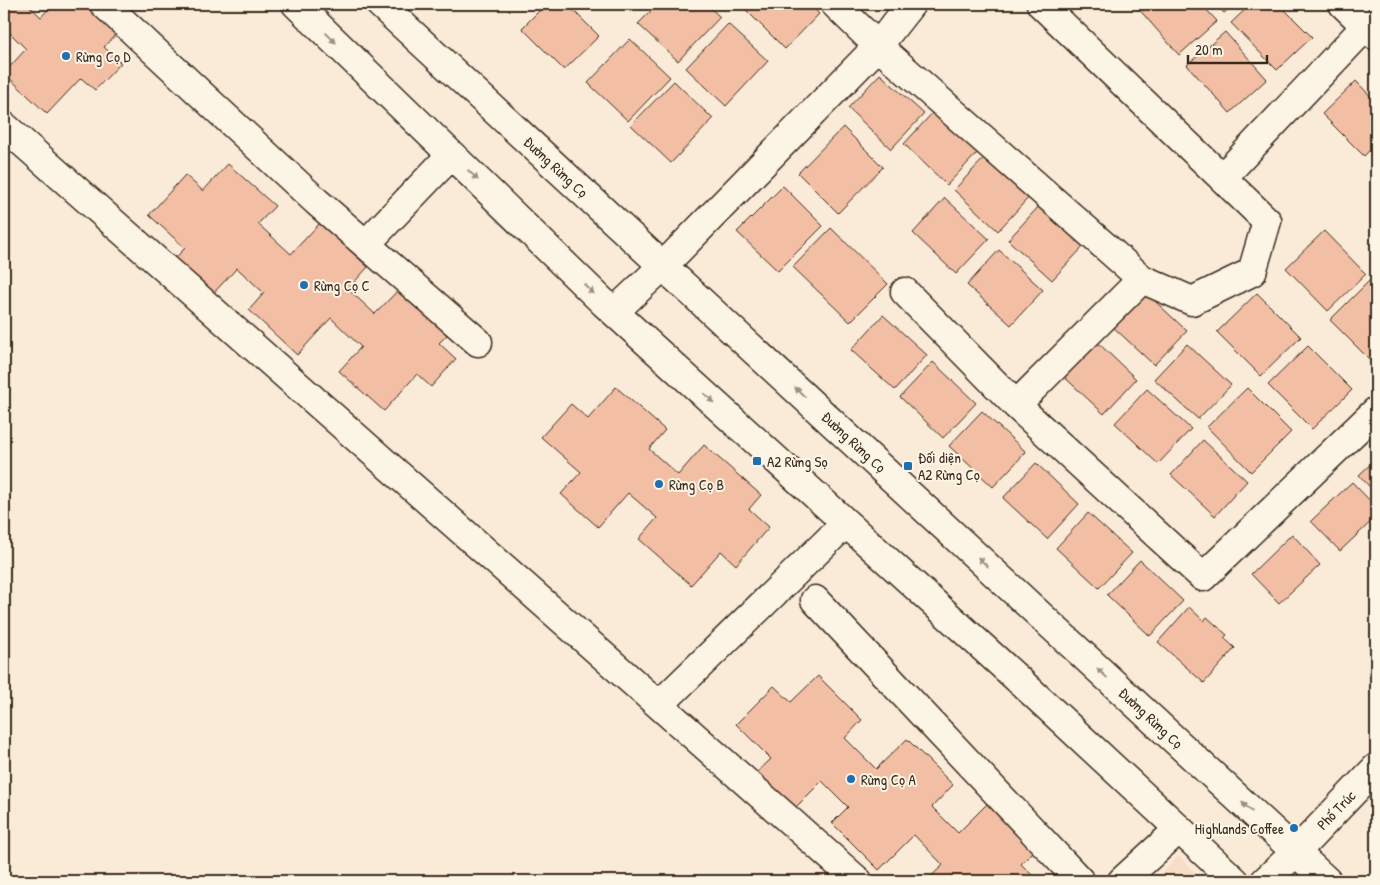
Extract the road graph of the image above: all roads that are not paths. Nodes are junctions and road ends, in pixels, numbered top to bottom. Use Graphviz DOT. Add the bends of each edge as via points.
graph roads {
  1 [pos="104,4"];
  2 [pos="296,4"];
  3 [pos="380,4"];
  4 [pos="835,4"];
  5 [pos="911,4"];
  6 [pos="1041,4"];
  7 [pos="1343,4"];
  8 [pos="1371,31"];
  9 [pos="878,46"];
  10 [pos="4,126"];
  11 [pos="451,155"];
  12 [pos="1222,178"];
  13 [pos="366,244"];
  14 [pos="663,266"];
  15 [pos="1142,279"];
  16 [pos="905,292"];
  17 [pos="614,312"];
  18 [pos="478,342"];
  19 [pos="1016,404"];
  20 [pos="1376,411"];
  21 [pos="846,523"];
  22 [pos="815,600"];
  23 [pos="659,705"];
  24 [pos="1376,768"];
  25 [pos="1179,829"];
  26 [pos="1296,852"];
  27 [pos="858,881"];
  28 [pos="1080,881"];
  29 [pos="1122,881"];
  30 [pos="1235,881"];
  31 [pos="1265,881"];
  32 [pos="1327,881"];
  1 -- 13 [label="street"];
  2 -- 11 [label="street, one-way"];
  3 -- 14 [label="street, Đường Rừng Cọ"];
  4 -- 9 [label="street"];
  5 -- 9 [label="street"];
  6 -- 12 [label="street"];
  7 -- 8 [label="street"];
  8 -- 12 [label="street"];
  9 -- 14 [label="street"];
  9 -- 15 [label="street"];
  10 -- 23 [label="street"];
  11 -- 13 [label="street"];
  11 -- 17 [label="street, one-way"];
  12 -- 15 [label="street" via="1267,221 1252,272 1192,301"];
  13 -- 18 [label="street"];
  14 -- 17 [label="street"];
  26 -- 14 [label="street, Đường Rừng Cọ, one-way"];
  15 -- 19 [label="street"];
  16 -- 19 [label="street"];
  17 -- 21 [label="street, one-way"];
  19 -- 20 [label="street" via="1203,577"];
  21 -- 23 [label="street"];
  21 -- 25 [label="street"];
  22 -- 28 [label="street"];
  23 -- 27 [label="street"];
  24 -- 26 [label="street, Phố Trúc"];
  25 -- 29 [label="street"];
  25 -- 30 [label="street"];
  26 -- 31 [label="street, Phố Trúc"];
  26 -- 32 [label="street, Đường Rừng Cọ"];
}
